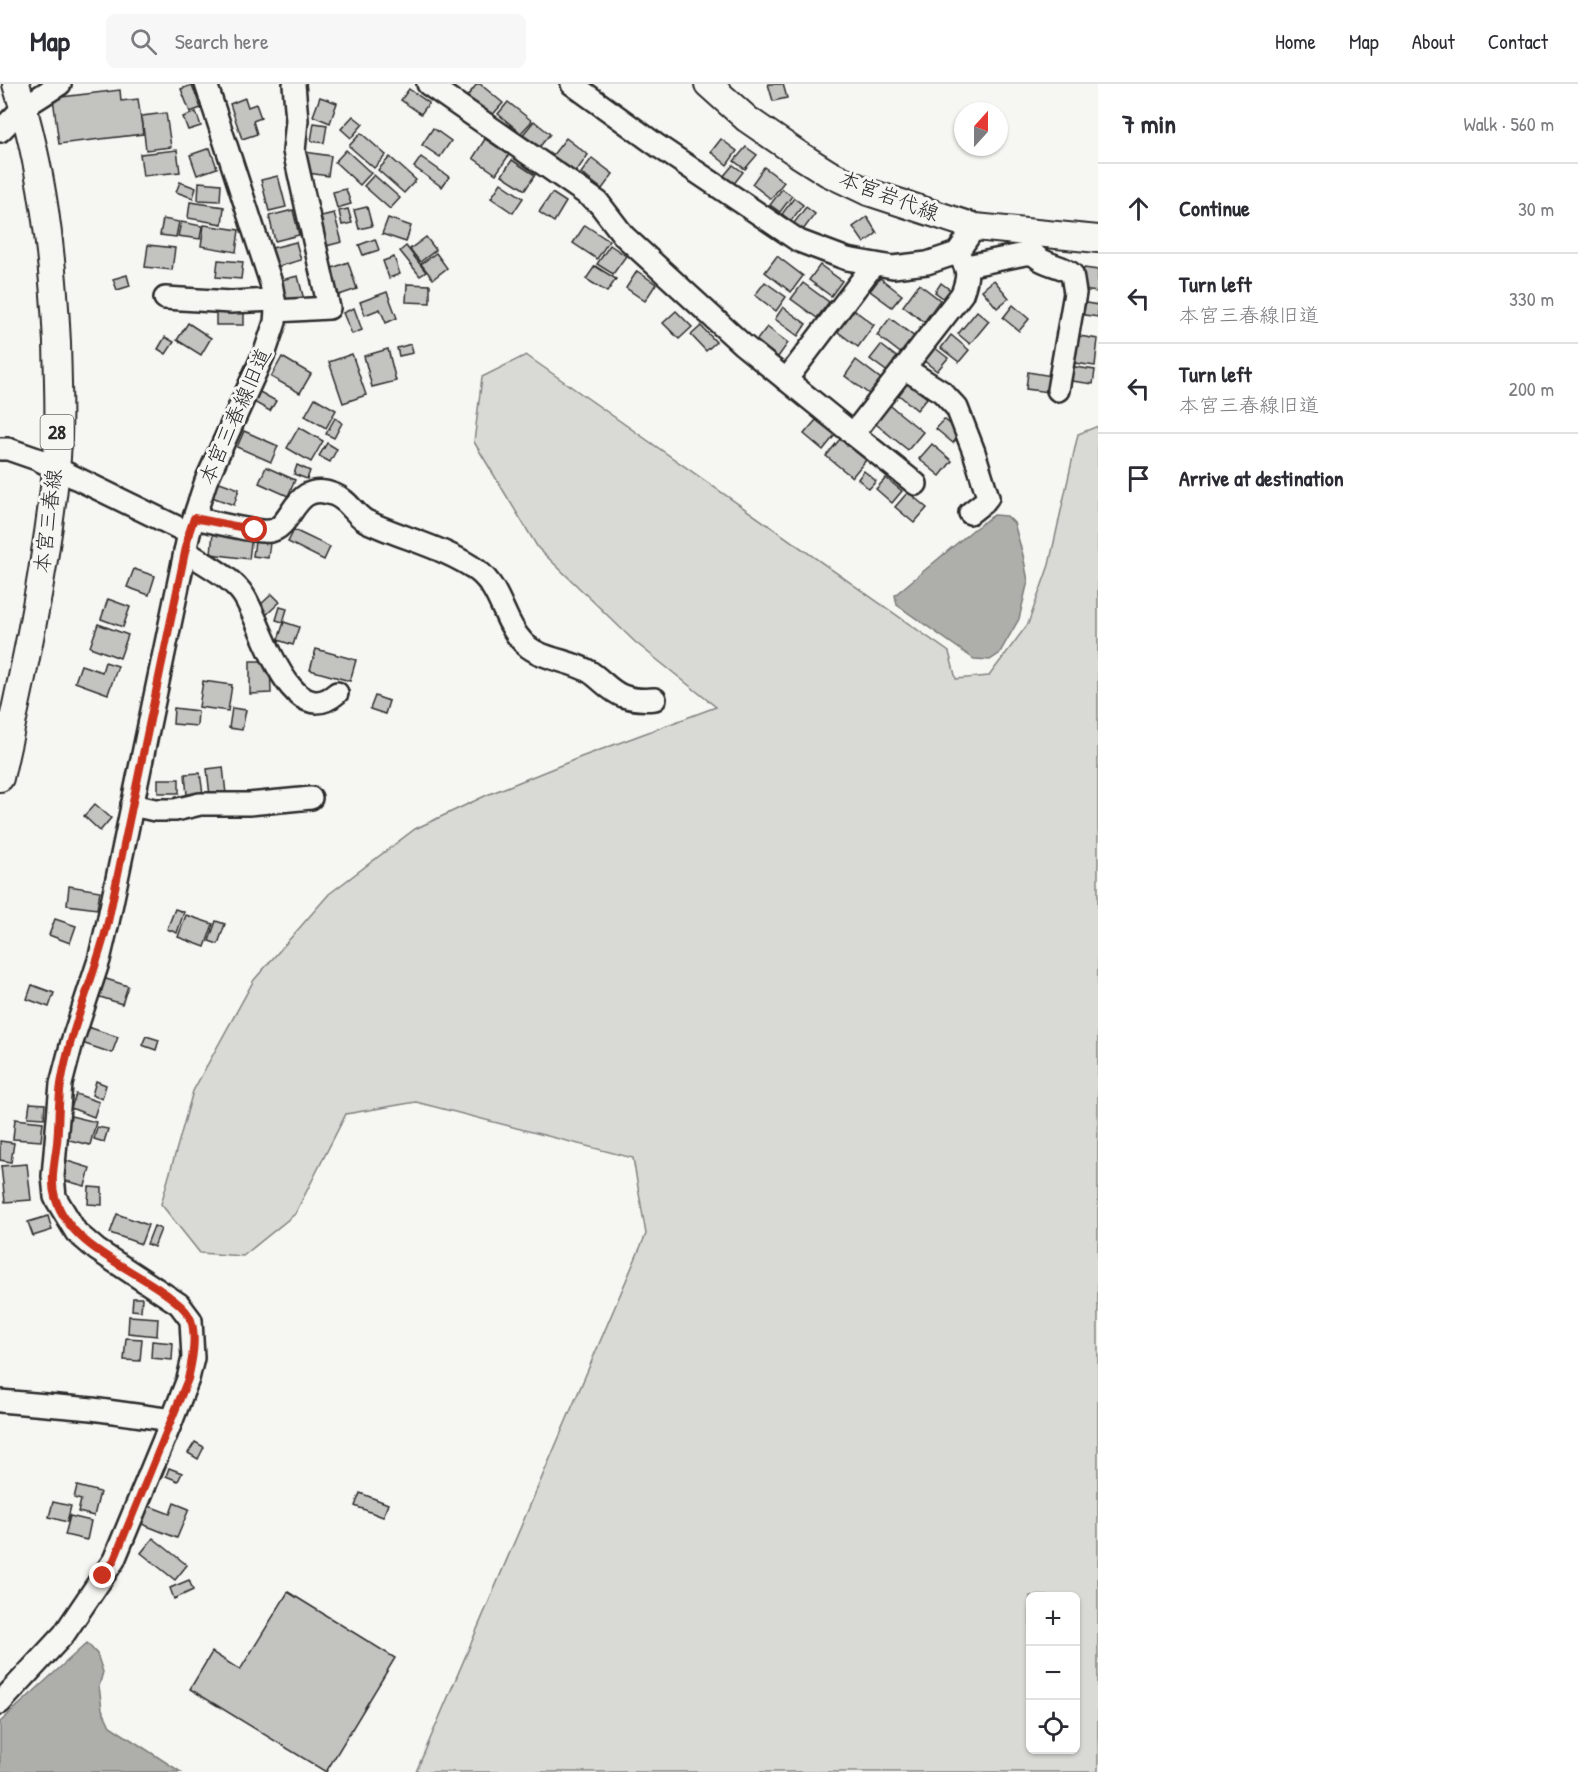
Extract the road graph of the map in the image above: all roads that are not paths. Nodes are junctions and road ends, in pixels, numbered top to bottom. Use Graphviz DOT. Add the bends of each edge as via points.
graph roads {
  1 [pos="60,84"];
  2 [pos="206,84"];
  3 [pos="294,84"];
  4 [pos="428,84"];
  5 [pos="572,84"];
  6 [pos="708,84"];
  7 [pos="20,96"];
  8 [pos="0,131"];
  9 [pos="975,227"];
  10 [pos="1098,239"];
  11 [pos="962,259"];
  12 [pos="874,264"];
  13 [pos="165,298"];
  14 [pos="275,305"];
  15 [pos="904,368"];
  16 [pos="786,380"];
  17 [pos="1058,390"];
  18 [pos="853,434"];
  19 [pos="0,449"];
  20 [pos="56,467"];
  21 [pos="916,484"];
  22 [pos="970,513"];
  23 [pos="189,534"];
  24 [pos="337,693"];
  25 [pos="655,699"];
  26 [pos="0,778"];
  27 [pos="311,798"];
  28 [pos="132,805"];
  29 [pos="0,1401"];
  30 [pos="172,1420"];
  31 [pos="0,1703"];
  1 -- 7 [label="street"];
  2 -- 14 [label="street, 本宮三春線旧道" via="265,262"];
  3 -- 14 [label="street" via="294,151 328,308"];
  4 -- 16 [label="street" via="598,202 624,236"];
  5 -- 12 [label="street" via="799,241 847,259"];
  6 -- 9 [label="main road, 本宮岩代線" via="747,119 828,173 868,192"];
  7 -- 8 [label="street"];
  7 -- 20 [label="main road, 本宮三春線 / 28" via="47,219 56,314"];
  9 -- 10 [label="main road, 本宮岩代線"];
  9 -- 11 [label="street"];
  11 -- 12 [label="street" via="892,267"];
  11 -- 15 [label="street" via="966,283 962,294"];
  11 -- 17 [label="street" via="1034,254 1072,274 1075,293"];
  12 -- 16 [label="street"];
  13 -- 14 [label="street"];
  14 -- 23 [label="street, 本宮三春線旧道" via="275,322 266,349 206,481"];
  15 -- 18 [label="street"];
  15 -- 22 [label="street" via="942,392 957,408 987,497"];
  16 -- 18 [label="street"];
  18 -- 21 [label="street"];
  19 -- 20 [label="street"];
  20 -- 23 [label="street"];
  20 -- 26 [label="main road, 本宮三春線 / 28" via="34,619"];
  23 -- 24 [label="street" via="221,574 244,595 285,679 298,696 322,703"];
  23 -- 25 [label="street" via="268,532 280,525 302,498 313,492 335,495 363,519 458,559 478,572 494,589 516,633 528,647 589,671 621,696"];
  23 -- 28 [label="street, 本宮三春線旧道"];
  27 -- 28 [label="street" via="200,804 175,810"];
  28 -- 30 [label="street, 本宮三春線旧道" via="99,960 62,1084 53,1176 55,1197 76,1232 170,1297 191,1320 192,1358"];
  29 -- 30 [label="street"];
  30 -- 31 [label="street, 本宮三春線旧道" via="114,1560 64,1634"];
}
